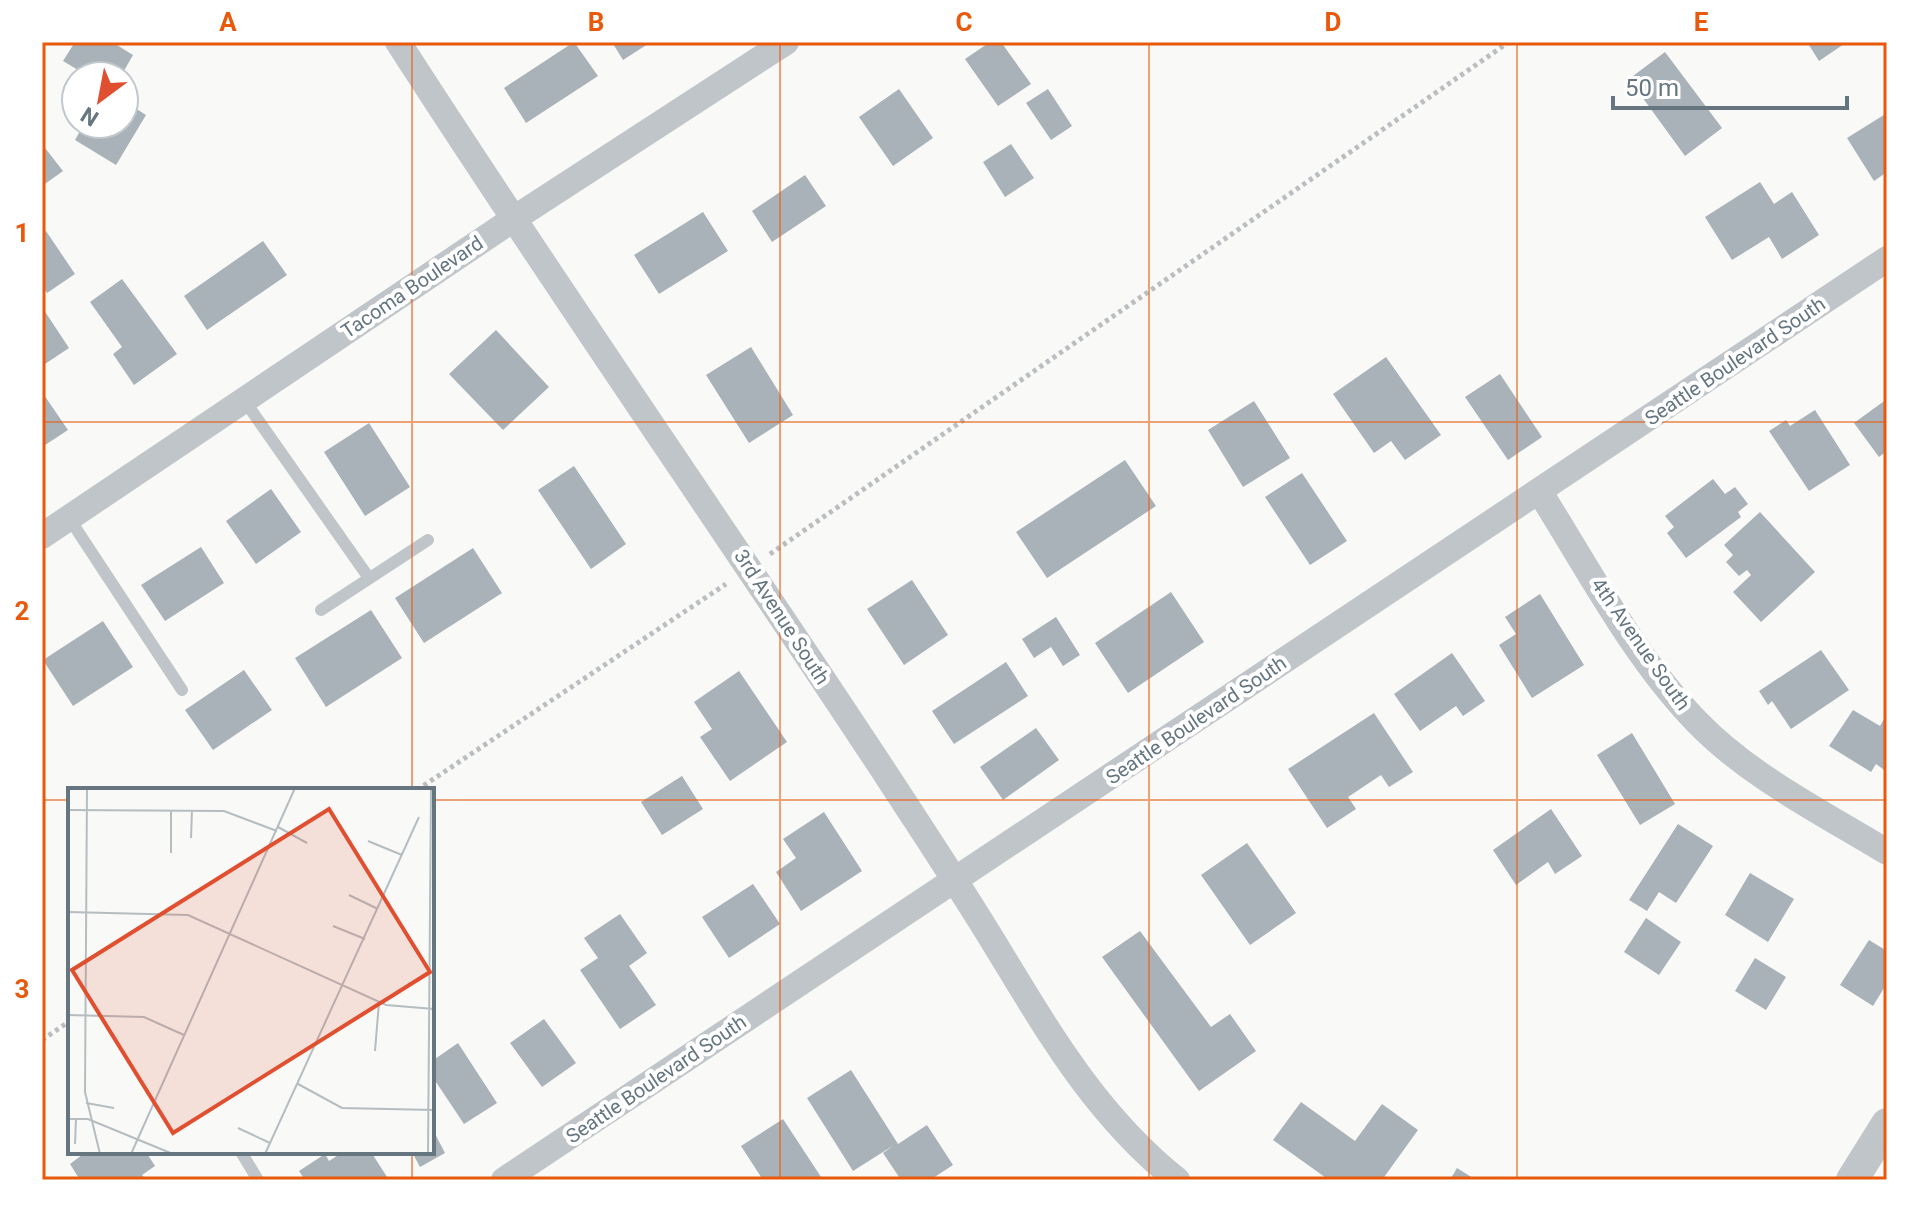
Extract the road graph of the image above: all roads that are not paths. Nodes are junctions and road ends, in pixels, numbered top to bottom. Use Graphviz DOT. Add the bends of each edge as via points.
graph roads {
  1 [pos="398,42"];
  2 [pos="786,42"];
  3 [pos="512,220"];
  4 [pos="1887,259"];
  5 [pos="244,400"];
  6 [pos="1539,491"];
  7 [pos="69,518"];
  8 [pos="42,536"];
  9 [pos="428,540"];
  10 [pos="369,578"];
  11 [pos="321,610"];
  12 [pos="182,690"];
  13 [pos="1887,852"];
  14 [pos="955,880"];
  15 [pos="1887,1124"];
  16 [pos="242,1154"];
  17 [pos="258,1180"];
  18 [pos="504,1180"];
  19 [pos="1177,1180"];
  20 [pos="1852,1180"];
  1 -- 3 [label="street, 3rd Avenue South"];
  2 -- 3 [label="street, Tacoma Boulevard"];
  3 -- 5 [label="street, Tacoma Boulevard"];
  3 -- 14 [label="street, 3rd Avenue South"];
  4 -- 6 [label="street, Seattle Boulevard South"];
  5 -- 7 [label="street, Tacoma Boulevard"];
  5 -- 10 [label="lane"];
  6 -- 13 [label="street, 4th Avenue South" via="1644,656 1699,724 1771,780"];
  6 -- 14 [label="street, Seattle Boulevard South"];
  7 -- 8 [label="street, Tacoma Boulevard"];
  7 -- 12 [label="lane"];
  9 -- 10 [label="lane"];
  10 -- 11 [label="lane"];
  14 -- 18 [label="street, Seattle Boulevard South"];
  14 -- 19 [label="street, 3rd Avenue South" via="1082,1082 1115,1125"];
  15 -- 20 [label="street"];
  16 -- 17 [label="lane"];
}
